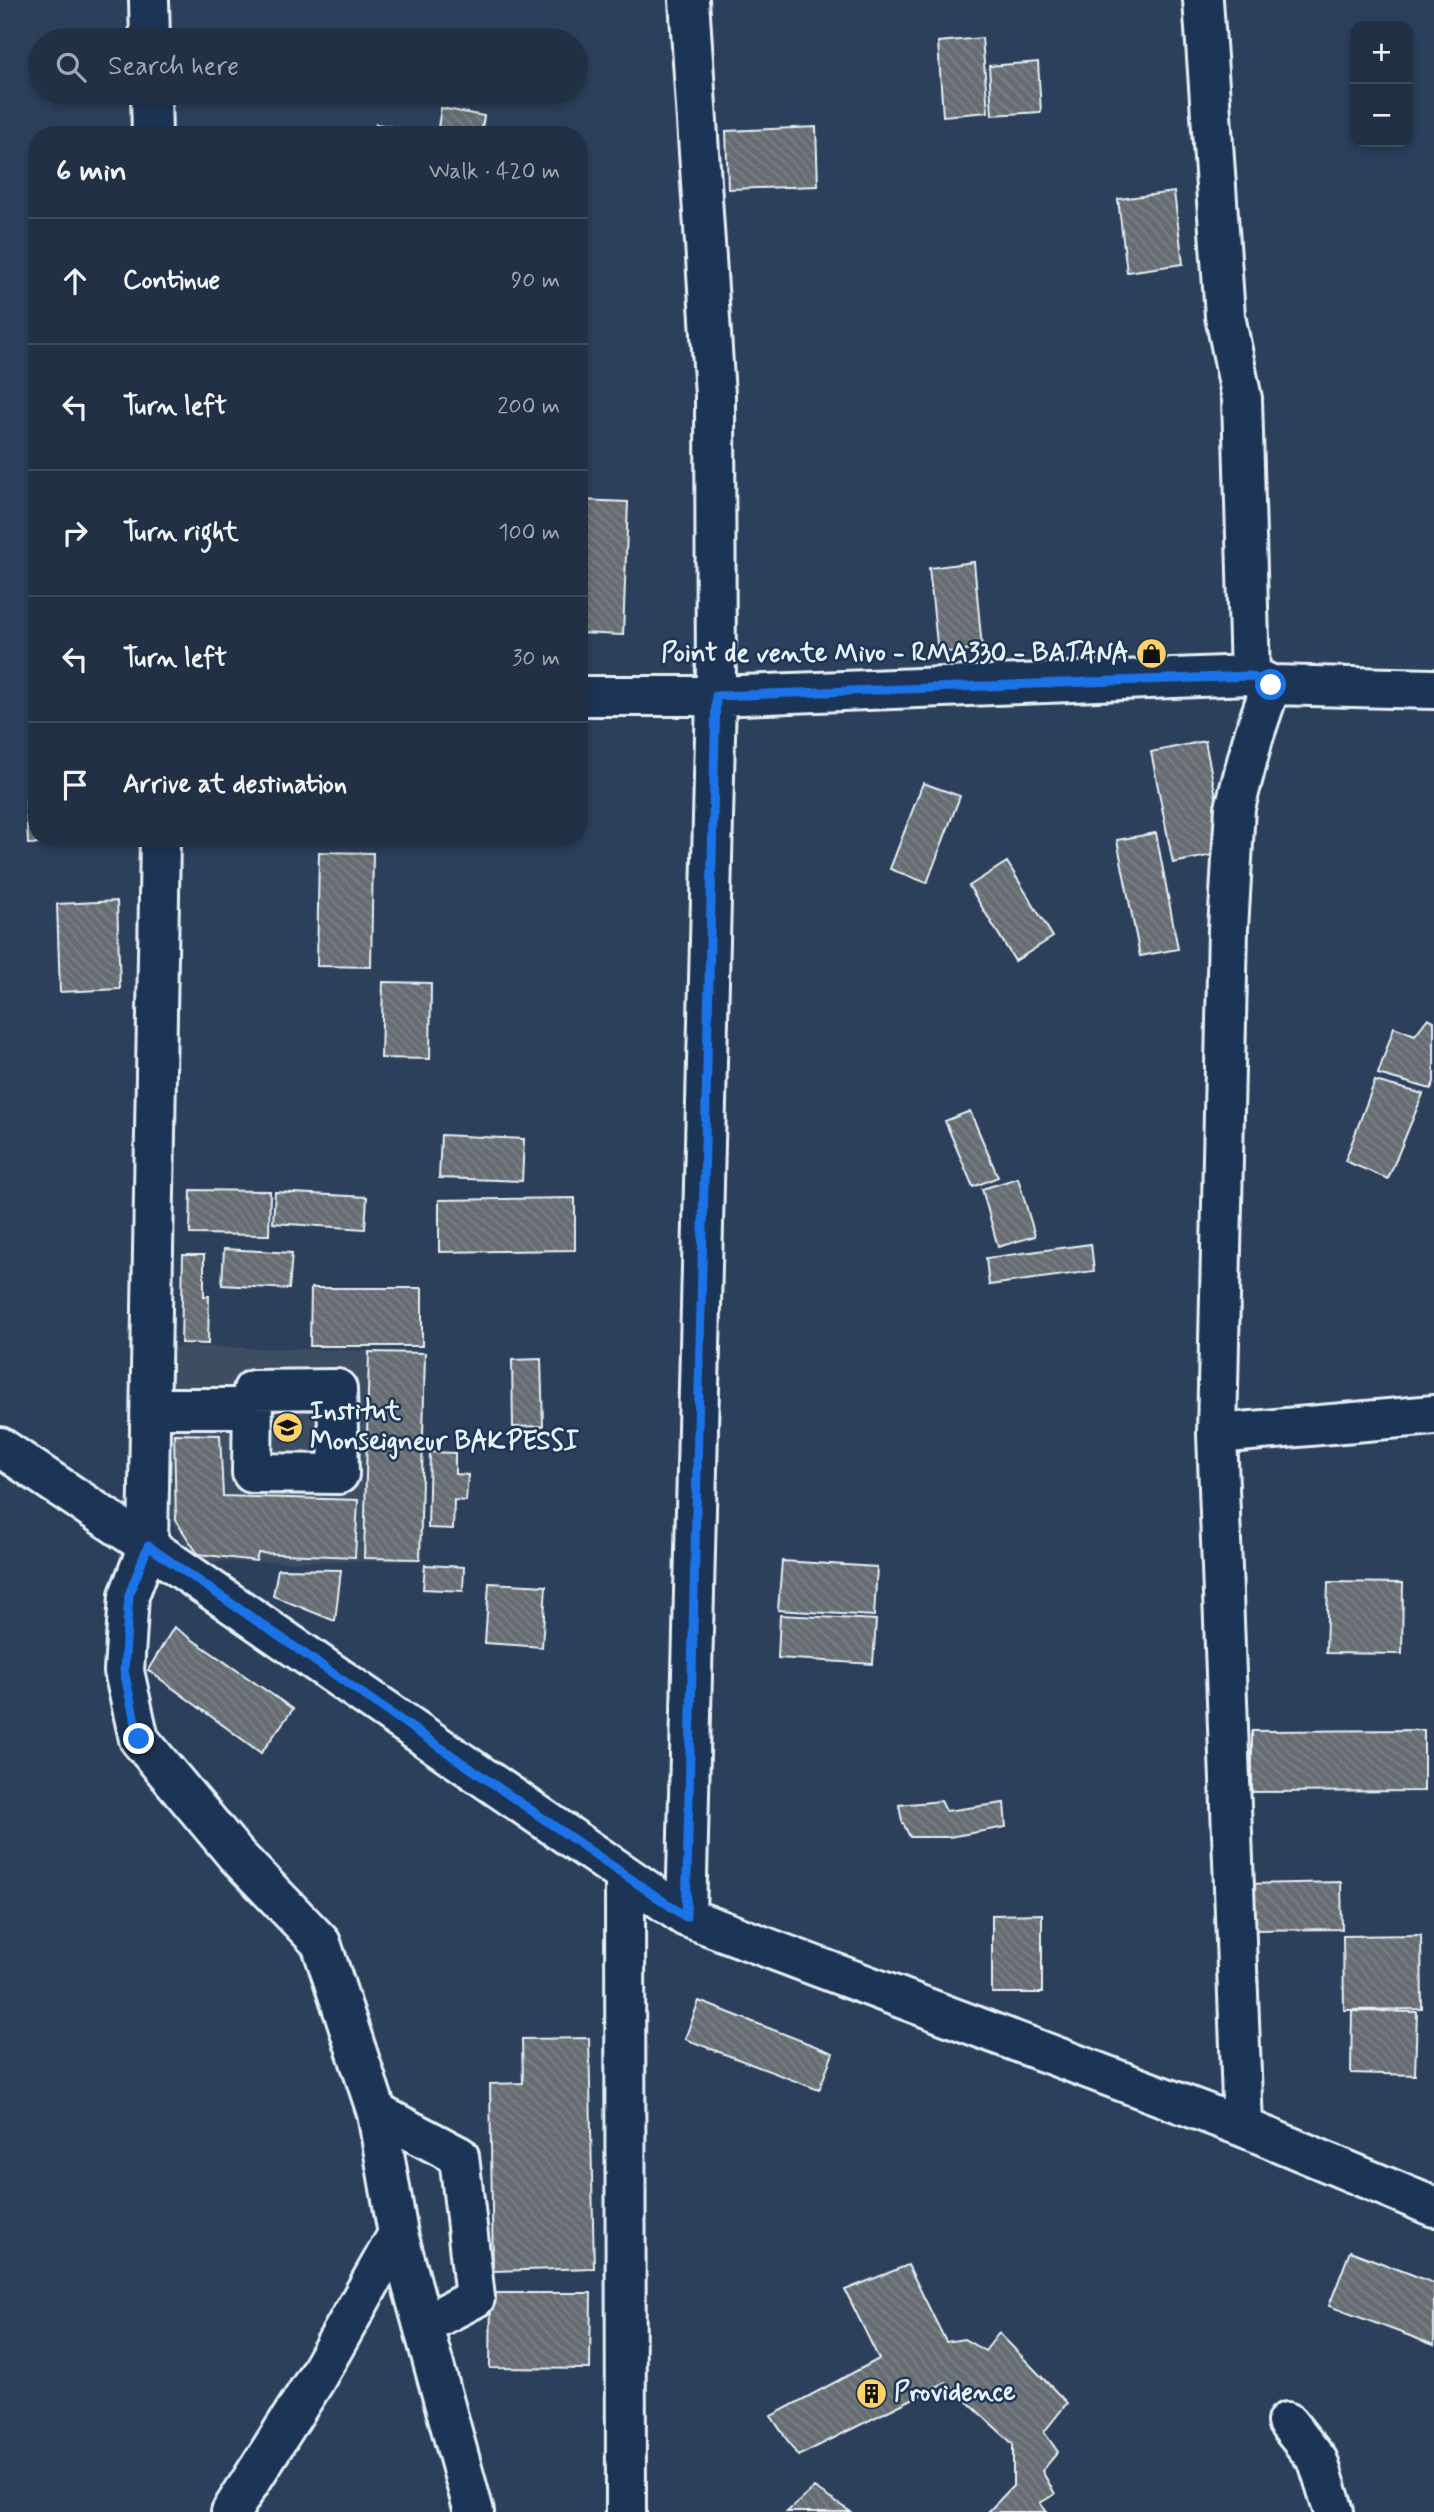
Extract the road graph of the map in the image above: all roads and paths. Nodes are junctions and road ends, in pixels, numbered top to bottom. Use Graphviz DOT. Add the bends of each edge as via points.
graph roads {
  1 [pos="149,0"];
  2 [pos="689,0"];
  3 [pos="1203,0"];
  4 [pos="150,28"];
  5 [pos="151,105"];
  6 [pos="152,126"];
  7 [pos="1260,680"];
  8 [pos="1434,689"];
  9 [pos="588,696"];
  10 [pos="716,696"];
  11 [pos="160,847"];
  12 [pos="151,1408"];
  13 [pos="253,1408"];
  14 [pos="1434,1415"];
  15 [pos="1217,1434"];
  16 [pos="0,1447"];
  17 [pos="148,1546"];
  18 [pos="625,1875"];
  19 [pos="686,1917"];
  20 [pos="377,2113"];
  21 [pos="1243,2127"];
  22 [pos="1434,2207"];
  23 [pos="398,2234"];
  24 [pos="423,2325"];
  25 [pos="1287,2422"];
  26 [pos="231,2512"];
  27 [pos="474,2512"];
  28 [pos="626,2512"];
  29 [pos="1334,2512"];
  1 -- 4 [label="street"];
  2 -- 10 [label="street" via="715,395"];
  3 -- 7 [label="street" via="1225,316 1242,399"];
  5 -- 6 [label="street"];
  7 -- 8 [label="street"];
  7 -- 10 [label="street"];
  7 -- 15 [label="street" via="1253,738 1235,808 1228,929"];
  9 -- 10 [label="street"];
  10 -- 19 [label="street"];
  11 -- 12 [label="street"];
  12 -- 13 [label="street"];
  12 -- 17 [label="street"];
  14 -- 15 [label="street"];
  15 -- 21 [label="street"];
  16 -- 17 [label="street"];
  17 -- 18 [label="street"];
  17 -- 20 [label="street" via="129,1595 124,1671 139,1739 236,1855 321,1943"];
  18 -- 19 [label="street"];
  18 -- 28 [label="street"];
  19 -- 21 [label="street"];
  20 -- 23 [label="street"];
  20 -- 24 [label="street" via="459,2156 475,2298"];
  21 -- 22 [label="street"];
  23 -- 24 [label="street"];
  23 -- 26 [label="street" via="314,2382"];
  24 -- 27 [label="street"];
  25 -- 29 [label="street" via="1318,2461"];
}
